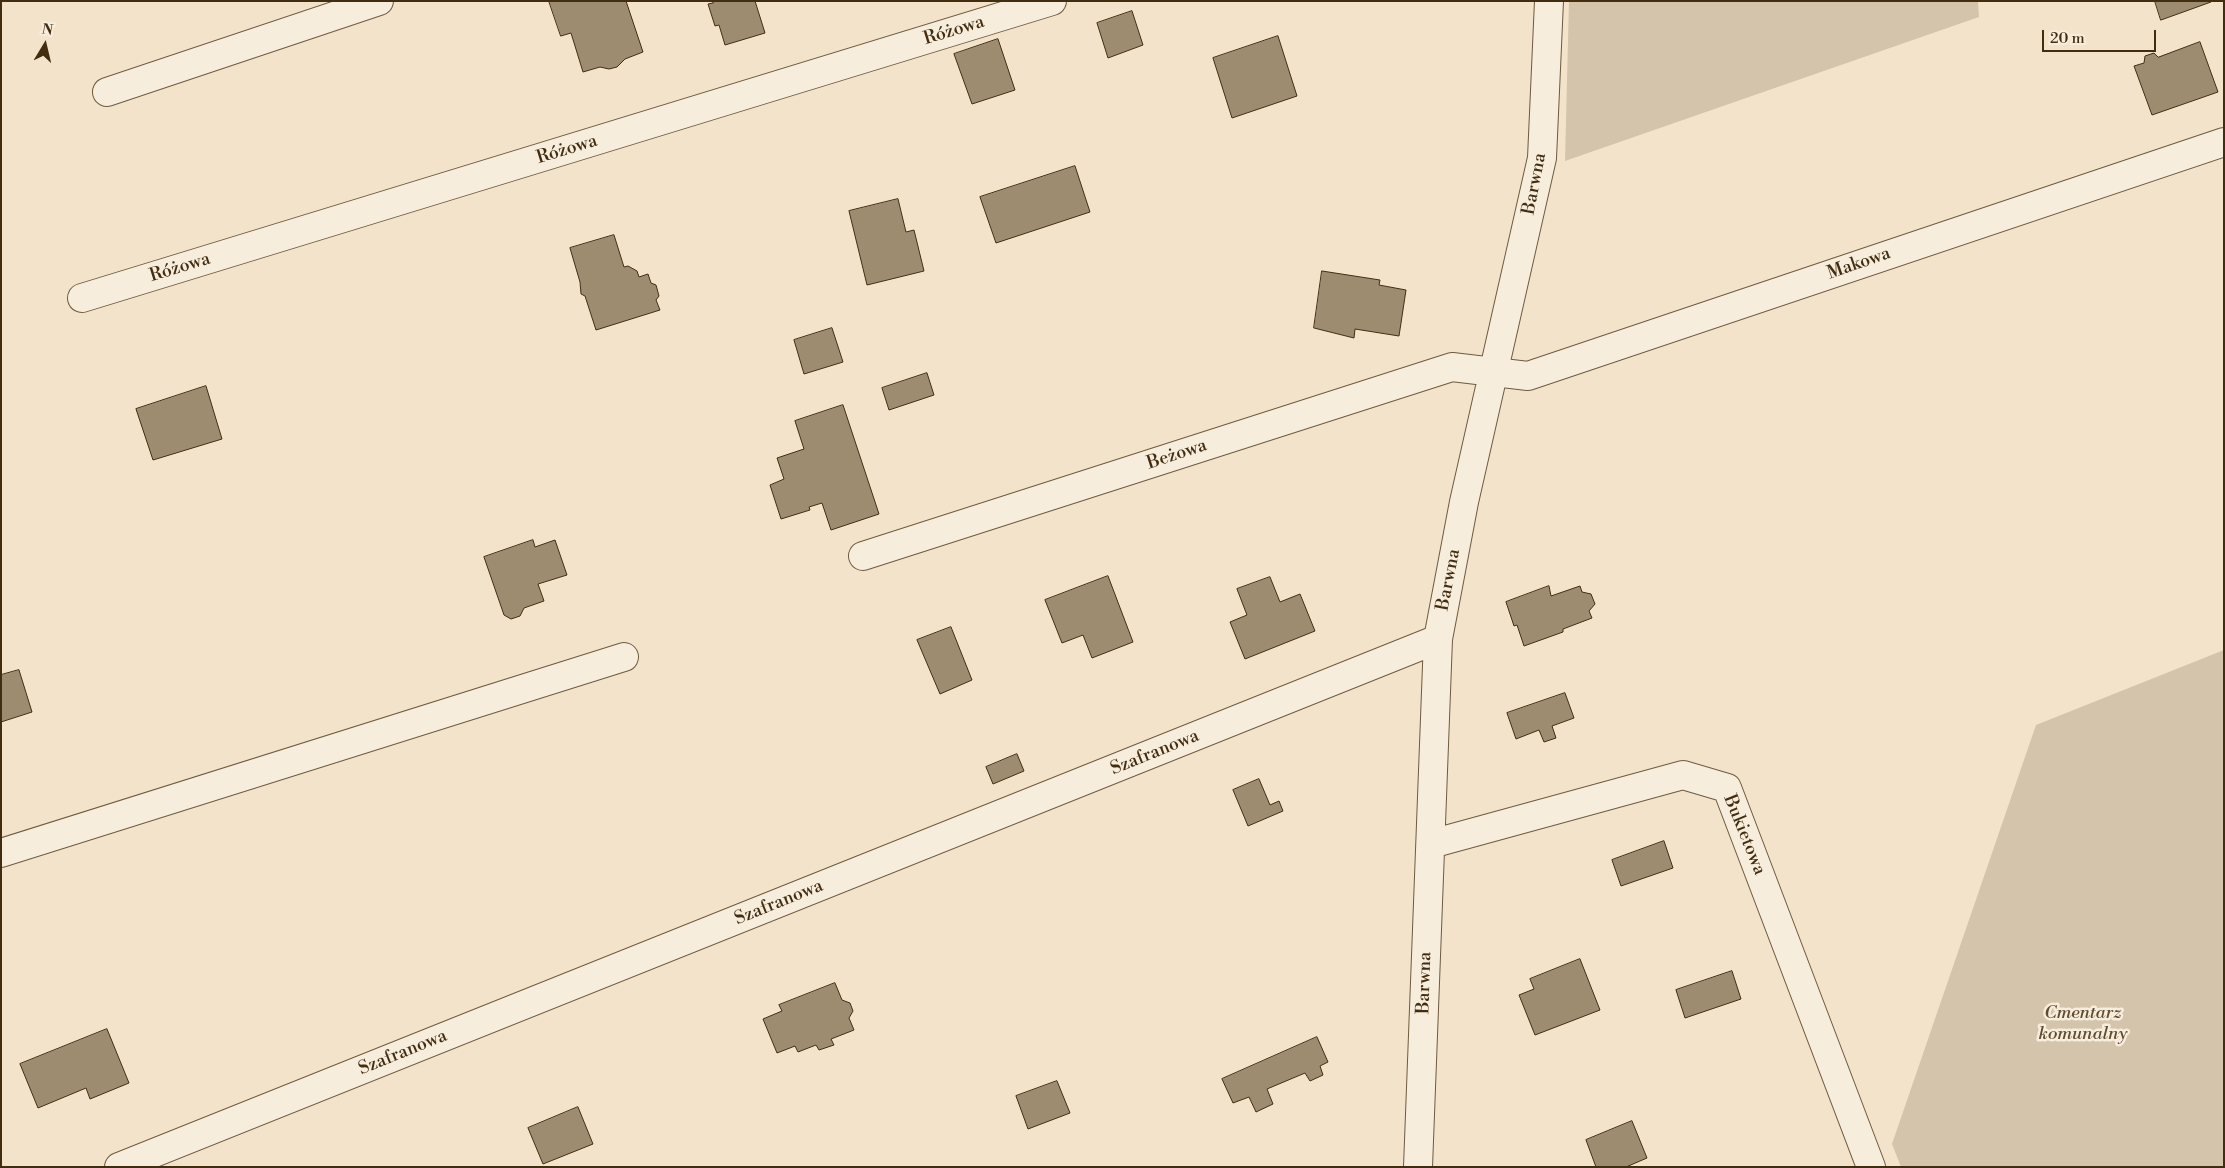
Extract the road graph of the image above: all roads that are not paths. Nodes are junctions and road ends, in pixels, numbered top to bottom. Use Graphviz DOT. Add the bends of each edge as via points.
graph roads {
  1 [pos="379,1"];
  2 [pos="1052,1"];
  3 [pos="1548,1"];
  4 [pos="107,92"];
  5 [pos="2224,142"];
  6 [pos="82,298"];
  7 [pos="1494,373"];
  8 [pos="863,556"];
  9 [pos="1438,639"];
  10 [pos="624,657"];
  11 [pos="1431,844"];
  12 [pos="1,853"];
  13 [pos="119,1167"];
  14 [pos="1418,1167"];
  15 [pos="1871,1167"];
  1 -- 4 [label="street"];
  2 -- 6 [label="street, Różowa"];
  3 -- 7 [label="street, Barwna" via="1542,158"];
  5 -- 7 [label="street, Makowa" via="1528,376"];
  7 -- 8 [label="street, Beżowa" via="1452,367"];
  7 -- 9 [label="street, Barwna" via="1464,502"];
  9 -- 11 [label="street, Barwna"];
  9 -- 13 [label="street, Szafranowa"];
  10 -- 12 [label="street"];
  11 -- 14 [label="street, Barwna"];
  11 -- 15 [label="street, Bukietowa" via="1683,775 1727,788"];
}
